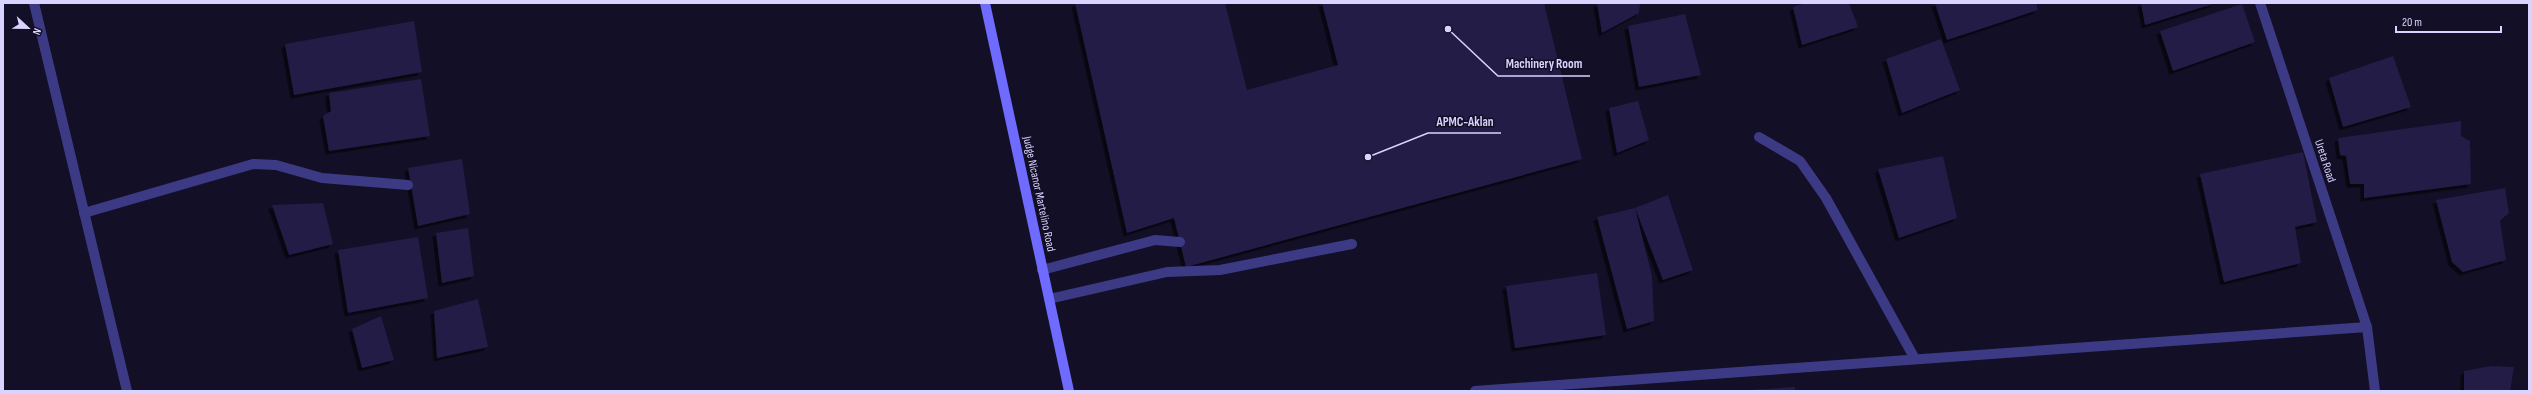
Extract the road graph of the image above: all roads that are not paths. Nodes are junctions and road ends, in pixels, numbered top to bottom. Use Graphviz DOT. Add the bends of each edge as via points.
graph roads {
  1 [pos="34,3"];
  2 [pos="985,3"];
  3 [pos="2260,3"];
  4 [pos="1759,137"];
  5 [pos="408,185"];
  6 [pos="84,213"];
  7 [pos="1180,242"];
  8 [pos="1352,244"];
  9 [pos="1042,270"];
  10 [pos="1049,299"];
  11 [pos="2366,327"];
  12 [pos="1915,359"];
  13 [pos="127,391"];
  14 [pos="1069,391"];
  15 [pos="1475,391"];
  16 [pos="2375,391"];
  1 -- 6 [label="street"];
  2 -- 9 [label="main road, Judge Nicanor Martelino Road"];
  3 -- 11 [label="street, Ureta Road"];
  4 -- 12 [label="street" via="1800,161 1805,167 1826,198"];
  5 -- 6 [label="street" via="322,178 276,165 252,164"];
  6 -- 13 [label="street"];
  7 -- 9 [label="street" via="1155,240"];
  8 -- 10 [label="street" via="1220,270 1167,272"];
  9 -- 10 [label="main road, Judge Nicanor Martelino Road"];
  10 -- 14 [label="main road, Judge Nicanor Martelino Road"];
  11 -- 12 [label="street"];
  11 -- 16 [label="street, Ureta Road"];
  12 -- 15 [label="street"];
}
